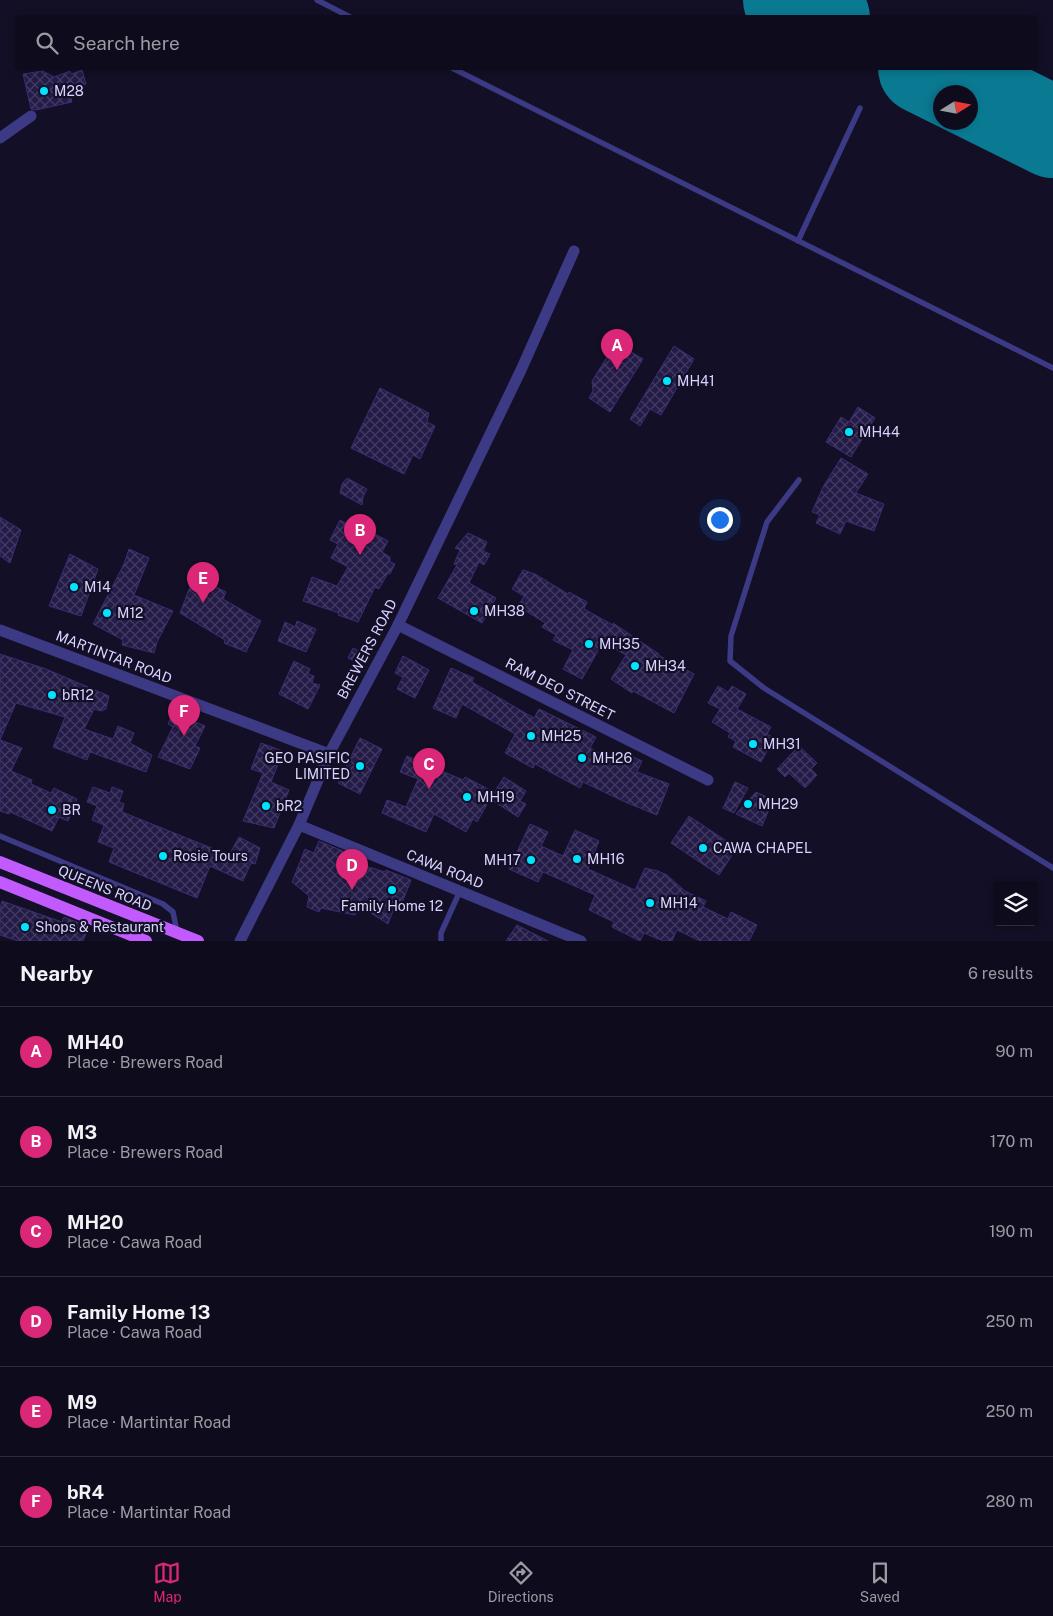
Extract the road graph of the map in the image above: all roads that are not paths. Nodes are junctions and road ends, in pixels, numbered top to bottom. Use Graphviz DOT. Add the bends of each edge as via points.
graph roads {
  1 [pos="317,0"];
  2 [pos="346,15"];
  3 [pos="456,70"];
  4 [pos="860,108"];
  5 [pos="32,116"];
  6 [pos="0,138"];
  7 [pos="798,241"];
  8 [pos="574,251"];
  9 [pos="1053,368"];
  10 [pos="800,480"];
  11 [pos="398,625"];
  12 [pos="0,630"];
  13 [pos="329,754"];
  14 [pos="708,780"];
  15 [pos="298,825"];
  16 [pos="0,836"];
  17 [pos="0,862"];
  18 [pos="1053,868"];
  19 [pos="0,882"];
  20 [pos="460,891"];
  21 [pos="177,932"];
  22 [pos="146,941"];
  23 [pos="198,941"];
  24 [pos="240,941"];
  25 [pos="442,941"];
  26 [pos="581,941"];
  1 -- 2 [label="lane"];
  3 -- 7 [label="lane"];
  4 -- 7 [label="lane"];
  5 -- 6 [label="street"];
  7 -- 9 [label="lane"];
  8 -- 11 [label="street, BREWERS ROAD" via="521,370"];
  10 -- 18 [label="lane" via="767,522 731,636 730,661 764,688"];
  11 -- 13 [label="street, BREWERS ROAD"];
  11 -- 14 [label="street, RAM DEO STREET"];
  12 -- 13 [label="street, MARTINTAR ROAD"];
  13 -- 15 [label="street, BREWERS ROAD"];
  15 -- 20 [label="street, CAWA ROAD"];
  15 -- 24 [label="street, BREWERS ROAD"];
  16 -- 21 [label="lane" via="163,904 173,912"];
  17 -- 21 [label="main road, QUEENS ROAD"];
  19 -- 22 [label="main road"];
  20 -- 25 [label="lane" via="441,933"];
  20 -- 26 [label="street, CAWA ROAD"];
  21 -- 23 [label="main road, QUEENS ROAD"];
}
